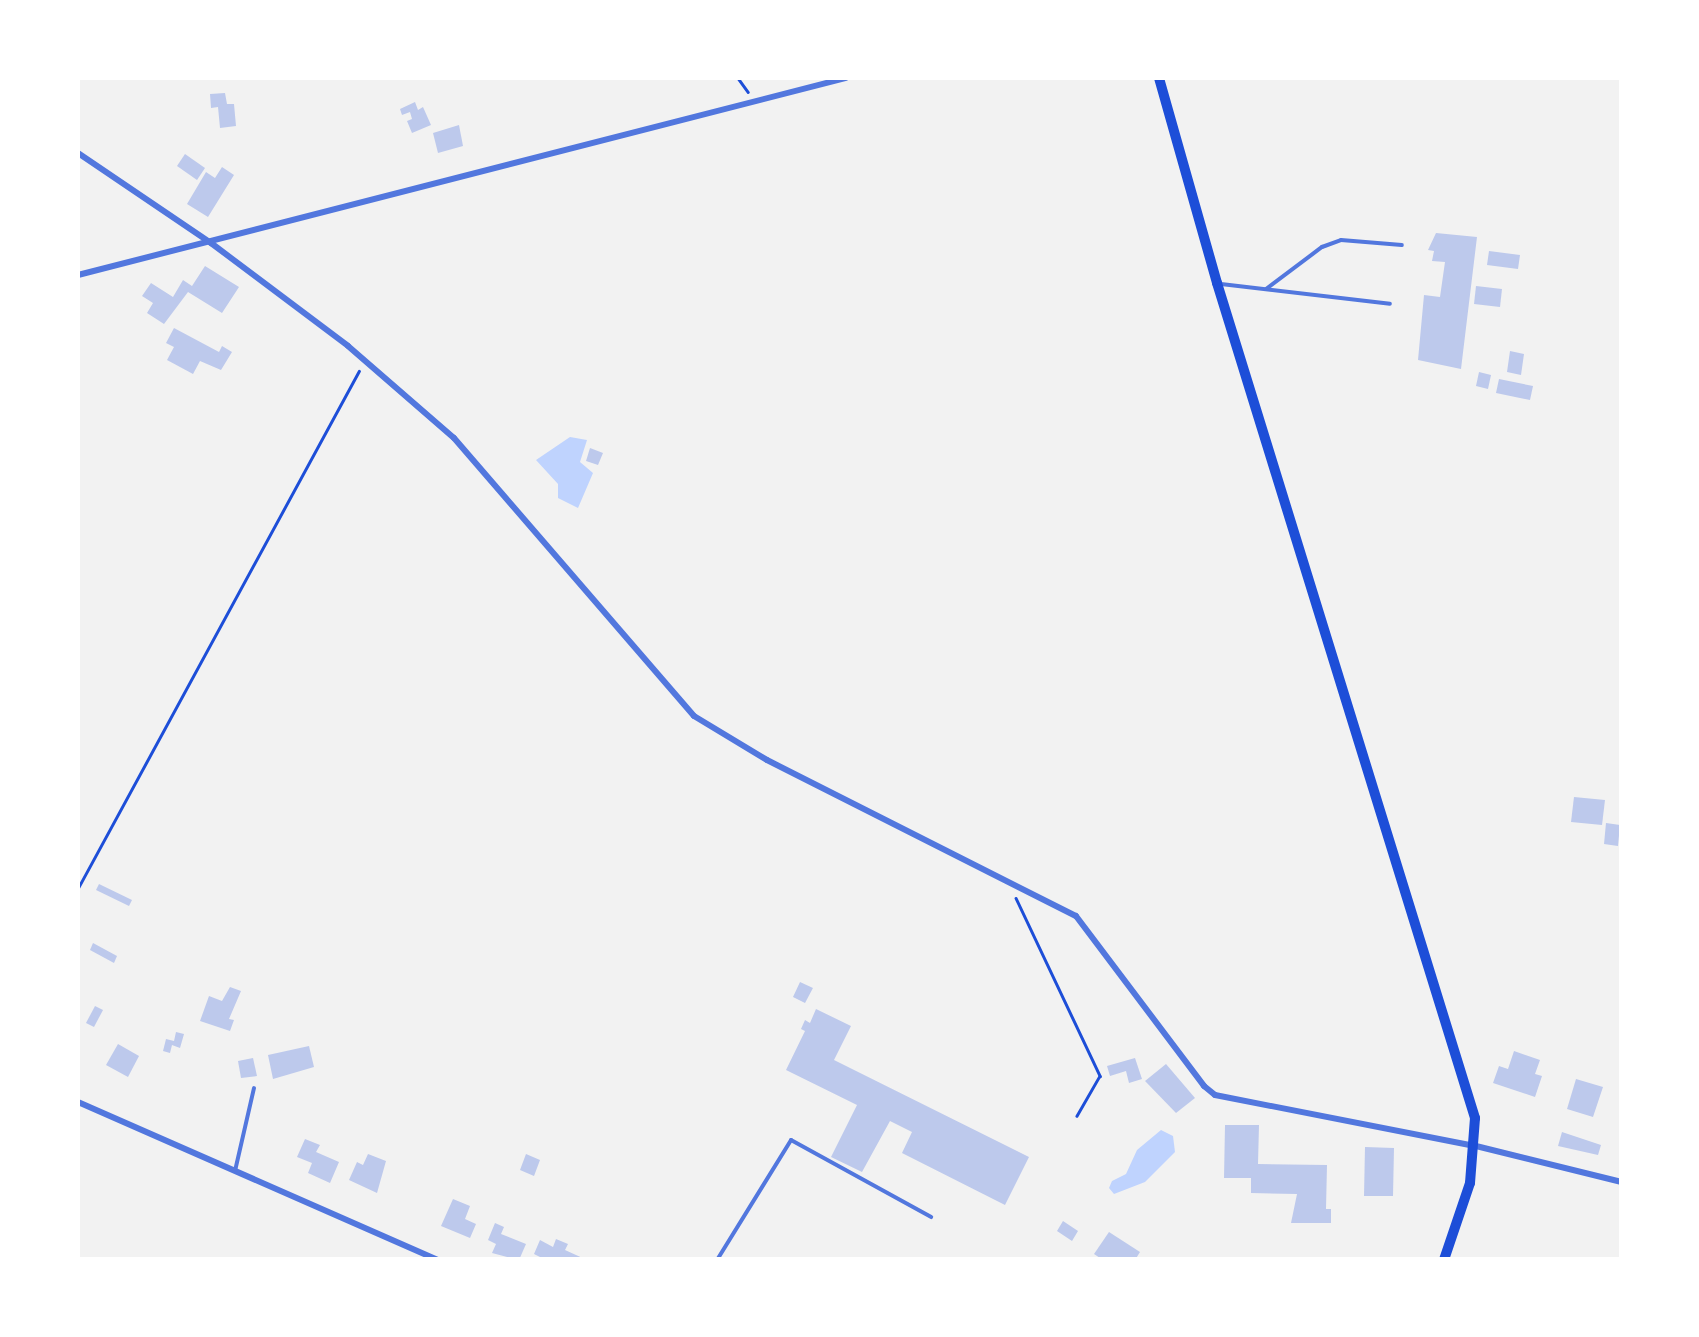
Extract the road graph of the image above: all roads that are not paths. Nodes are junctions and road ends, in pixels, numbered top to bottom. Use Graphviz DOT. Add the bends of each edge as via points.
graph roads {
  1 [pos="846,78"];
  2 [pos="1159,78"];
  3 [pos="78,153"];
  4 [pos="211,242"];
  5 [pos="1402,245"];
  6 [pos="78,275"];
  7 [pos="1217,283"];
  8 [pos="1266,289"];
  9 [pos="1390,304"];
  10 [pos="254,1088"];
  11 [pos="78,1102"];
  12 [pos="1476,1146"];
  13 [pos="235,1171"];
  14 [pos="1622,1182"];
  15 [pos="931,1217"];
  16 [pos="438,1260"];
  17 [pos="717,1260"];
  18 [pos="1444,1260"];
  1 -- 4 [label="street"];
  2 -- 7 [label="main road"];
  3 -- 4 [label="street"];
  4 -- 6 [label="street"];
  4 -- 12 [label="street" via="363,360 484,468 694,716 767,760 1063,908 1090,930 1215,1094"];
  5 -- 8 [label="lane" via="1341,240"];
  7 -- 8 [label="lane"];
  7 -- 12 [label="main road" via="1464,1079"];
  8 -- 9 [label="lane"];
  10 -- 13 [label="lane"];
  11 -- 13 [label="street"];
  12 -- 14 [label="street"];
  12 -- 18 [label="main road"];
  13 -- 16 [label="street"];
  15 -- 17 [label="lane" via="790,1140"];
}
